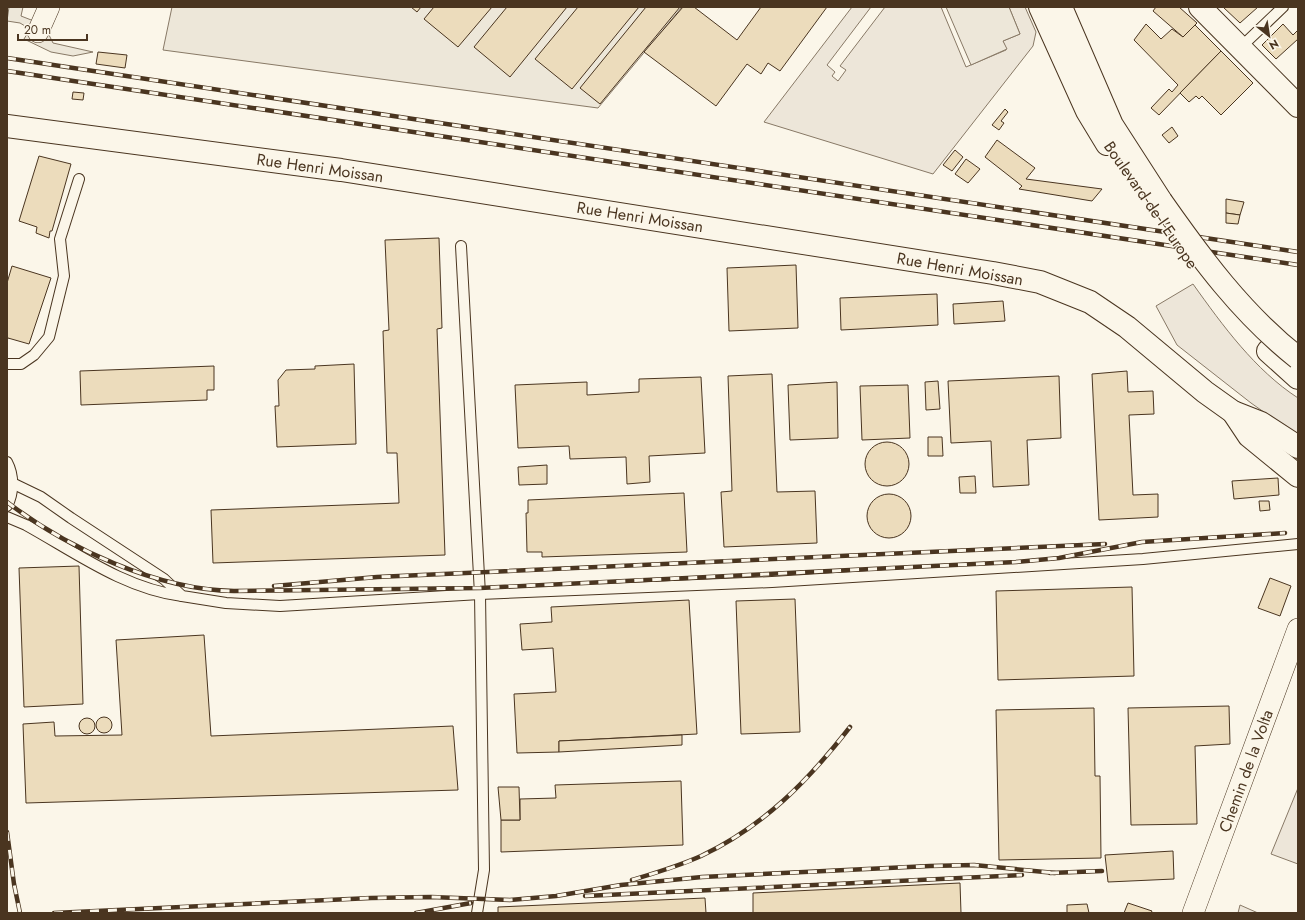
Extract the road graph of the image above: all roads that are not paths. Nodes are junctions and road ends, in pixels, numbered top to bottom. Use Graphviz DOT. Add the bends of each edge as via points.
graph roads {
  1 [pos="49,7"];
  2 [pos="1040,7"];
  3 [pos="1061,7"];
  4 [pos="1200,7"];
  5 [pos="1283,7"];
  6 [pos="38,32"];
  7 [pos="1241,47"];
  8 [pos="1298,106"];
  9 [pos="7,126"];
  10 [pos="79,179"];
  11 [pos="1153,199"];
  12 [pos="461,246"];
  13 [pos="1298,358"];
  14 [pos="7,364"];
  15 [pos="1298,378"];
  16 [pos="1233,412"];
  17 [pos="1298,447"];
  18 [pos="7,462"];
  19 [pos="1298,476"];
  20 [pos="12,483"];
  21 [pos="7,506"];
  22 [pos="7,517"];
  23 [pos="1298,544"];
  24 [pos="480,594"];
  25 [pos="182,596"];
  26 [pos="1298,629"];
  27 [pos="477,913"];
  28 [pos="1193,913"];
  1 -- 6 [label="street"];
  2 -- 11 [label="street, Boulevard de l'Europe" via="1087,111 1100,133"];
  3 -- 11 [label="street, Boulevard de l'Europe" via="1112,125"];
  4 -- 7 [label="street"];
  5 -- 7 [label="lane"];
  7 -- 8 [label="street"];
  9 -- 16 [label="street, Rue Henri Moissan" via="341,170 1029,280 1072,294 1108,312"];
  10 -- 14 [label="lane" via="60,239 64,276 48,337 34,355 21,364"];
  11 -- 13 [label="street, Boulevard de l'Europe, bridge" via="1252,317"];
  11 -- 15 [label="street, Boulevard de l'Europe" via="1194,268 1268,351"];
  12 -- 24 [label="lane"];
  16 -- 17 [label="street, Rue Henri Moissan" via="1261,423"];
  16 -- 19 [label="street, Rue Henri Moissan" via="1249,436"];
  18 -- 20 [label="lane"];
  20 -- 21 [label="lane"];
  20 -- 25 [label="lane" via="41,497 164,579"];
  22 -- 25 [label="lane" via="135,584 160,594"];
  23 -- 24 [label="lane" via="1143,558 772,582"];
  24 -- 25 [label="lane" via="280,606 226,603"];
  24 -- 27 [label="lane" via="484,870"];
  26 -- 28 [label="street, Chemin de la Volta"];
}
